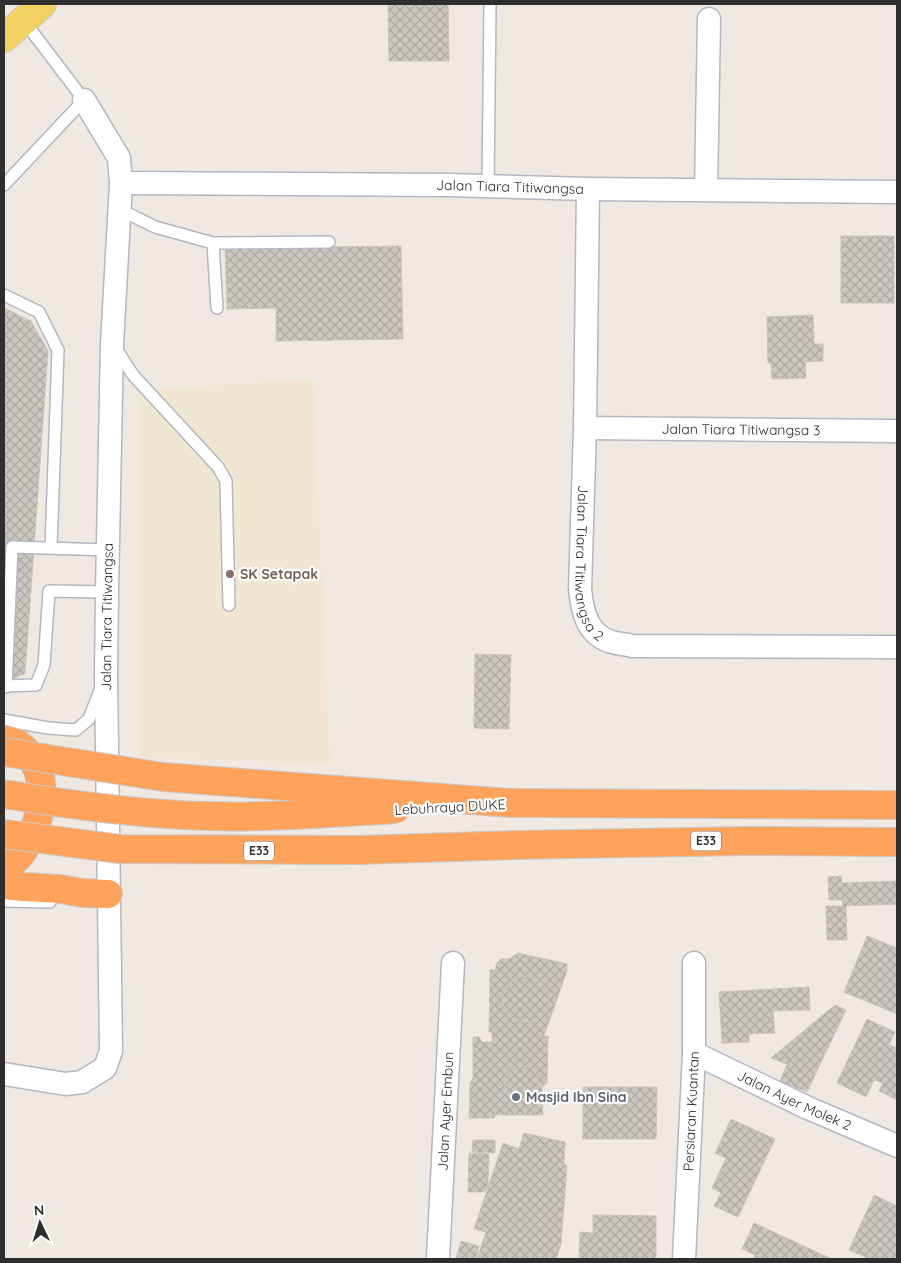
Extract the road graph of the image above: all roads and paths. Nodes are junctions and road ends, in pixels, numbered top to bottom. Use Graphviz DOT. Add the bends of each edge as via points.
graph roads {
  1 [pos="490,4"];
  2 [pos="709,19"];
  3 [pos="23,21"];
  4 [pos="84,100"];
  5 [pos="121,183"];
  6 [pos="4,185"];
  7 [pos="488,187"];
  8 [pos="588,190"];
  9 [pos="706,190"];
  10 [pos="897,192"];
  11 [pos="120,210"];
  12 [pos="329,242"];
  13 [pos="214,243"];
  14 [pos="4,295"];
  15 [pos="217,308"];
  16 [pos="112,344"];
  17 [pos="585,428"];
  18 [pos="897,431"];
  19 [pos="51,548"];
  20 [pos="108,550"];
  21 [pos="107,592"];
  22 [pos="229,605"];
  23 [pos="897,648"];
  24 [pos="106,674"];
  25 [pos="5,686"];
  26 [pos="4,720"];
  27 [pos="4,738"];
  28 [pos="4,752"];
  29 [pos="4,794"];
  30 [pos="511,803"];
  31 [pos="897,805"];
  32 [pos="4,834"];
  33 [pos="897,842"];
  34 [pos="4,870"];
  35 [pos="4,884"];
  36 [pos="95,894"];
  37 [pos="4,901"];
  38 [pos="453,963"];
  39 [pos="694,963"];
  40 [pos="694,1053"];
  41 [pos="4,1074"];
  42 [pos="897,1146"];
  43 [pos="438,1259"];
  44 [pos="684,1259"];
  1 -- 7 [label="lane"];
  2 -- 9 [label="street"];
  3 -- 4 [label="lane, Jalan Tiara Titiwangsa"];
  4 -- 5 [label="street, Jalan Tiara Titiwangsa" via="119,158"];
  4 -- 6 [label="lane"];
  5 -- 7 [label="street, Jalan Tiara Titiwangsa"];
  5 -- 11 [label="street, Jalan Tiara Titiwangsa"];
  7 -- 8 [label="street, Jalan Tiara Titiwangsa"];
  8 -- 9 [label="street, Jalan Tiara Titiwangsa"];
  8 -- 17 [label="street, Jalan Tiara Titiwangsa 2"];
  9 -- 10 [label="street, Jalan Tiara Titiwangsa"];
  11 -- 13 [label="lane" via="155,227"];
  11 -- 16 [label="street, Jalan Tiara Titiwangsa"];
  12 -- 13 [label="lane"];
  13 -- 15 [label="lane"];
  14 -- 19 [label="lane" via="39,312 58,350"];
  16 -- 20 [label="street, Jalan Tiara Titiwangsa"];
  16 -- 22 [label="lane" via="133,375 218,467 226,481"];
  17 -- 18 [label="street, Jalan Tiara Titiwangsa 3"];
  17 -- 23 [label="street, Jalan Tiara Titiwangsa 2" via="582,610 591,629 608,641 632,646"];
  19 -- 20 [label="lane"];
  19 -- 25 [label="lane" via="12,547"];
  20 -- 21 [label="street, Jalan Tiara Titiwangsa"];
  21 -- 24 [label="street, Jalan Tiara Titiwangsa"];
  21 -- 25 [label="lane" via="49,592 44,666 36,685"];
  24 -- 26 [label="lane" via="89,719 76,730"];
  24 -- 36 [label="street, Jalan Tiara Titiwangsa"];
  27 -- 34 [label="highway" via="18,744 32,759 42,788 33,832 22,853"];
  28 -- 30 [label="highway, bridge" via="163,777"];
  29 -- 30 [label="highway, Lebuhraya DUKE, bridge" via="98,808 205,816 293,815"];
  30 -- 31 [label="highway, Lebuhraya DUKE"];
  32 -- 33 [label="highway, E33, bridge" via="120,849 357,850 747,841"];
  35 -- 36 [label="highway"];
  36 -- 37 [label="lane" via="56,902"];
  36 -- 41 [label="street, Jalan Tiara Titiwangsa" via="111,1052 105,1068 82,1082 66,1084"];
  38 -- 43 [label="street, Jalan Ayer Embun"];
  39 -- 40 [label="street, Persiaran Kuantan"];
  40 -- 42 [label="street, Jalan Ayer Molek 2" via="808,1108"];
  40 -- 44 [label="street, Persiaran Kuantan"];
}
